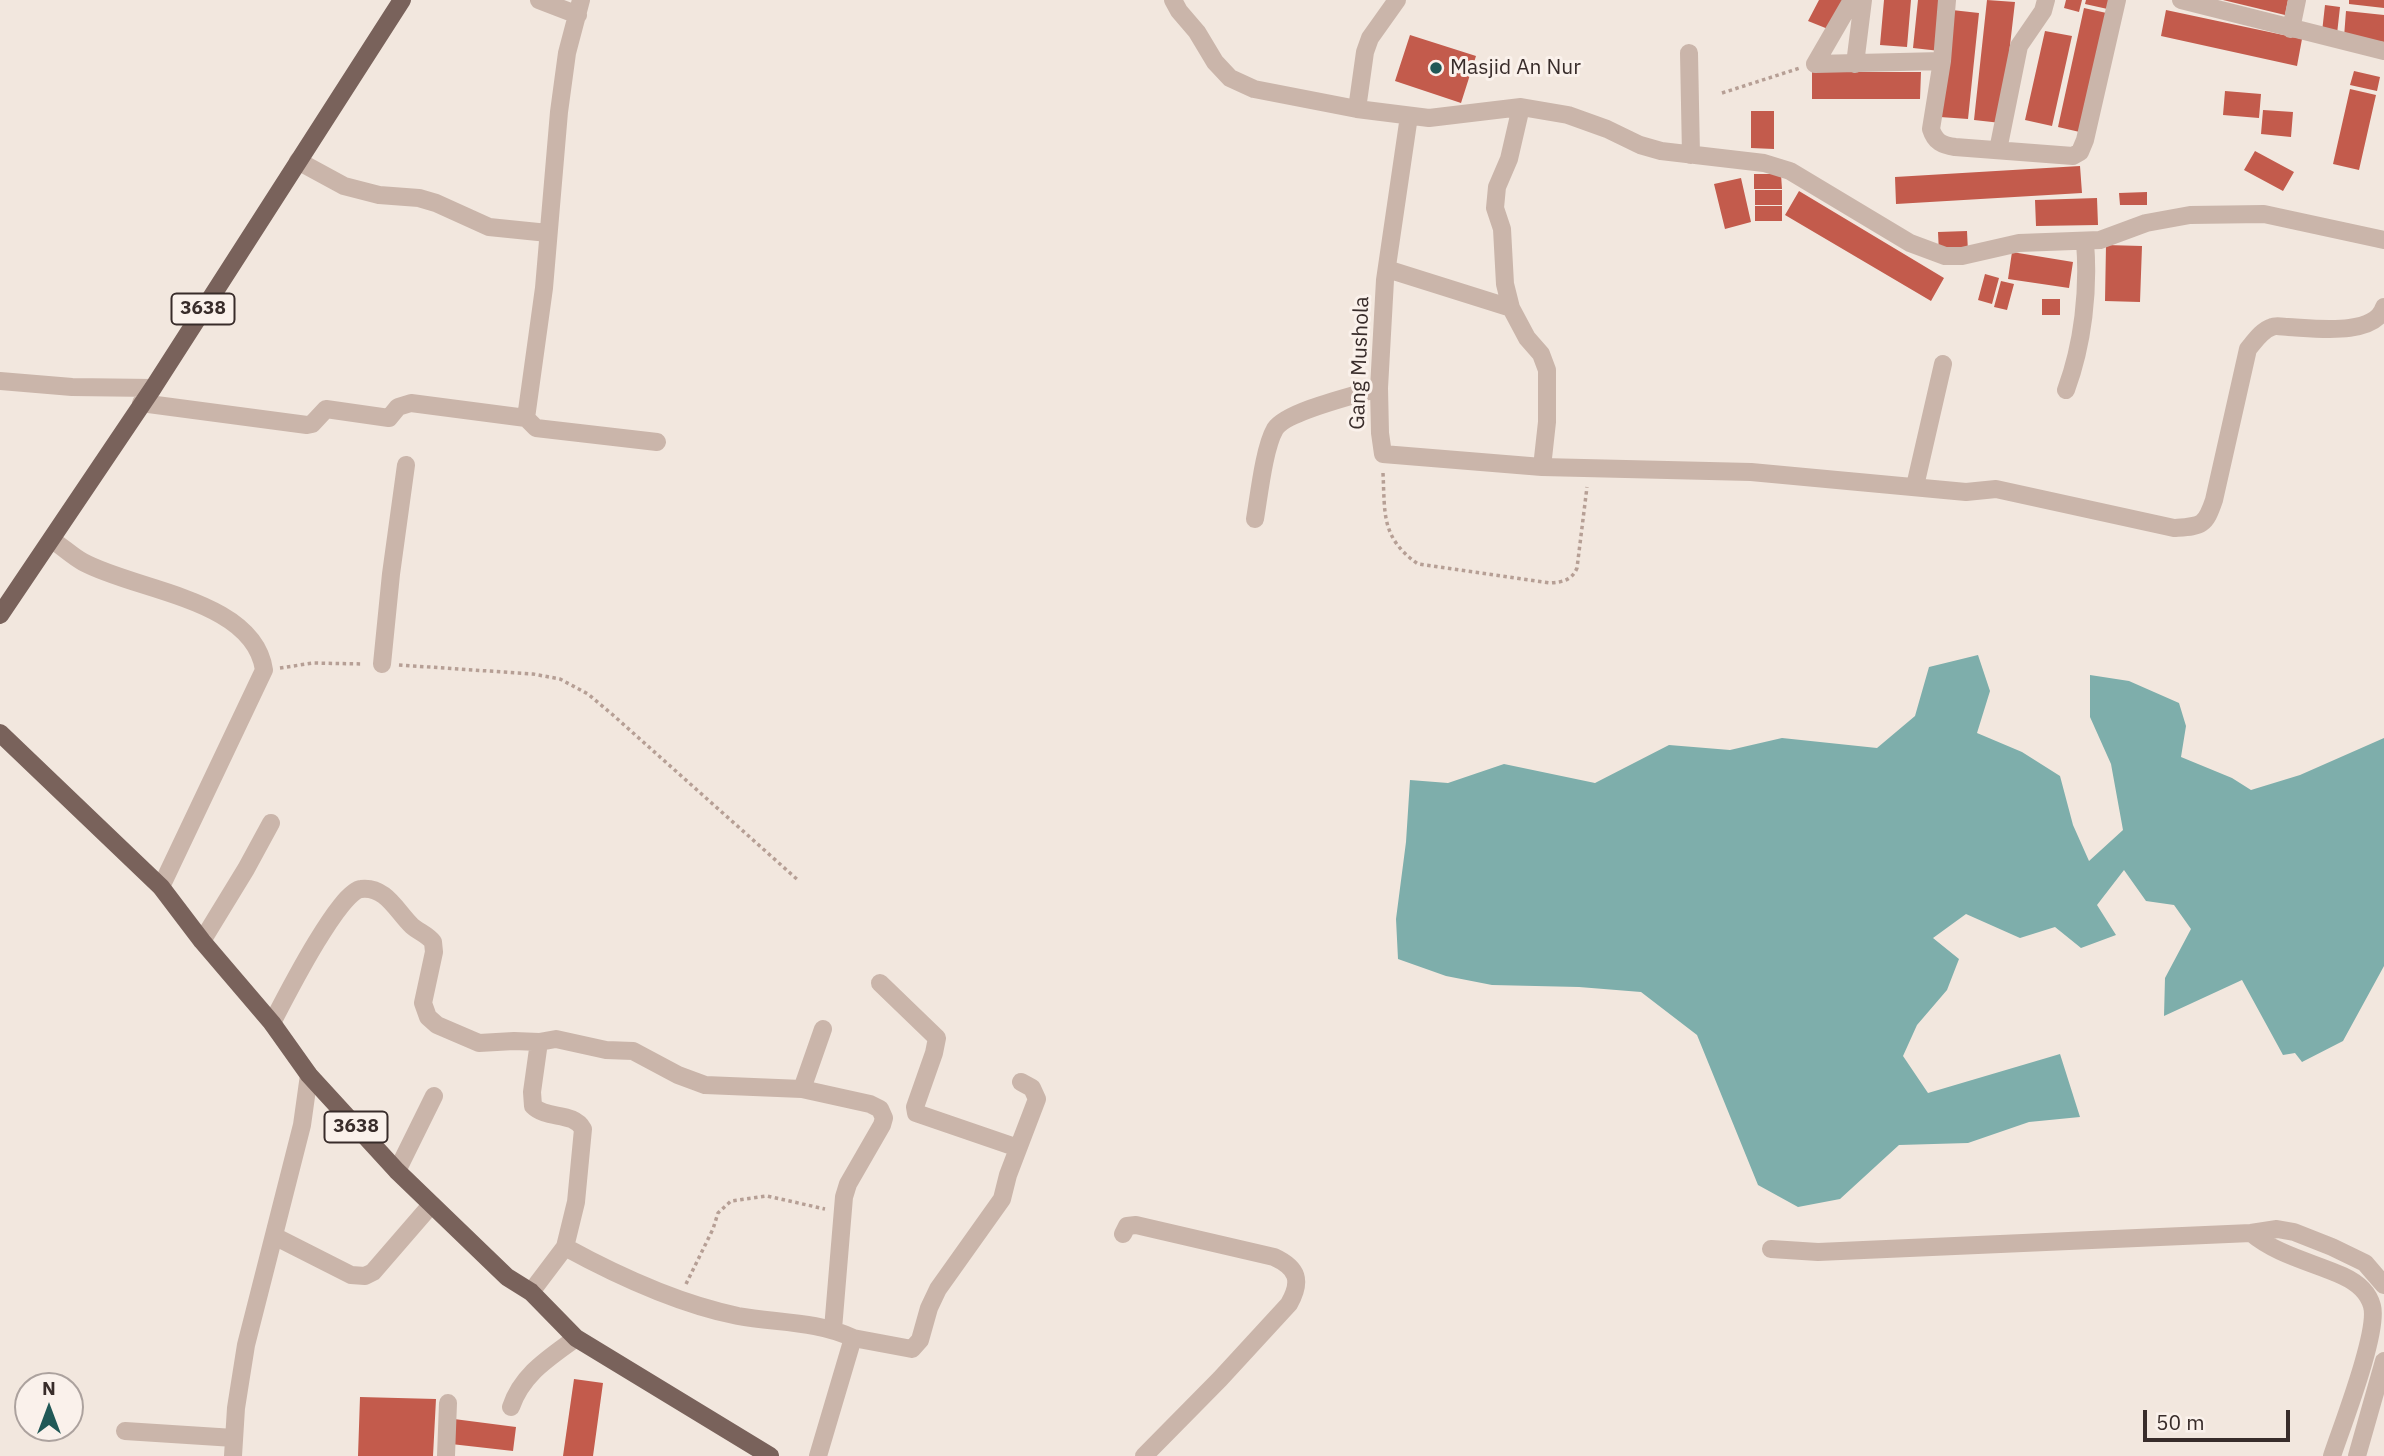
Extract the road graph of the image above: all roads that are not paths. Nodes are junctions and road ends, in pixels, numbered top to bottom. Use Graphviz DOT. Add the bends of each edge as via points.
graph roads {
  1 [pos="402,0"];
  2 [pos="539,0"];
  3 [pos="1173,0"];
  4 [pos="1397,0"];
  5 [pos="1852,0"];
  6 [pos="1863,0"];
  7 [pos="1947,0"];
  8 [pos="2046,0"];
  9 [pos="2117,0"];
  10 [pos="2181,0"];
  11 [pos="2297,0"];
  12 [pos="580,7"];
  13 [pos="2291,29"];
  14 [pos="2384,51"];
  15 [pos="1689,53"];
  16 [pos="1942,61"];
  17 [pos="1855,64"];
  18 [pos="1521,107"];
  19 [pos="1357,109"];
  20 [pos="1409,116"];
  21 [pos="1998,150"];
  22 [pos="1691,155"];
  23 [pos="298,160"];
  24 [pos="548,233"];
  25 [pos="2384,240"];
  26 [pos="2085,242"];
  27 [pos="1387,269"];
  28 [pos="1511,307"];
  29 [pos="2384,307"];
  30 [pos="1943,364"];
  31 [pos="0,381"];
  32 [pos="153,388"];
  33 [pos="1379,388"];
  34 [pos="2066,390"];
  35 [pos="141,403"];
  36 [pos="526,418"];
  37 [pos="657,442"];
  38 [pos="406,465"];
  39 [pos="1542,467"];
  40 [pos="1915,486"];
  41 [pos="1255,519"];
  42 [pos="52,540"];
  43 [pos="0,615"];
  44 [pos="382,664"];
  45 [pos="0,733"];
  46 [pos="271,823"];
  47 [pos="161,887"];
  48 [pos="202,941"];
  49 [pos="880,983"];
  50 [pos="272,1023"];
  51 [pos="823,1029"];
  52 [pos="539,1042"];
  53 [pos="309,1075"];
  54 [pos="1021,1083"];
  55 [pos="802,1089"];
  56 [pos="434,1096"];
  57 [pos="1018,1148"];
  58 [pos="397,1171"];
  59 [pos="431,1205"];
  60 [pos="2251,1233"];
  61 [pos="1123,1234"];
  62 [pos="274,1236"];
  63 [pos="565,1247"];
  64 [pos="1771,1249"];
  65 [pos="2384,1285"];
  66 [pos="531,1292"];
  67 [pos="2378,1306"];
  68 [pos="833,1329"];
  69 [pos="576,1338"];
  70 [pos="853,1338"];
  71 [pos="2384,1361"];
  72 [pos="448,1403"];
  73 [pos="511,1407"];
  74 [pos="125,1431"];
  75 [pos="233,1447"];
  76 [pos="446,1456"];
  77 [pos="770,1456"];
  78 [pos="818,1456"];
  79 [pos="1144,1456"];
  80 [pos="2332,1456"];
  81 [pos="2357,1456"];
  1 -- 23 [label="main road, 3638"];
  2 -- 12 [label="street"];
  3 -- 19 [label="street" via="1230,78 1254,89"];
  4 -- 19 [label="street" via="1370,38"];
  5 -- 17 [label="street" via="1815,64"];
  6 -- 17 [label="street"];
  7 -- 16 [label="street"];
  8 -- 21 [label="street" via="2019,46"];
  9 -- 21 [label="street" via="2080,152 2073,156"];
  10 -- 13 [label="street"];
  11 -- 13 [label="street"];
  12 -- 24 [label="street" via="567,53"];
  13 -- 14 [label="street"];
  15 -- 22 [label="street"];
  16 -- 17 [label="street"];
  16 -- 21 [label="street" via="1933,136 1946,145"];
  18 -- 20 [label="street" via="1429,118"];
  18 -- 22 [label="street" via="1568,115 1640,145"];
  18 -- 28 [label="street" via="1495,208 1502,229 1504,284"];
  19 -- 20 [label="street"];
  20 -- 27 [label="street, Gang Mushola"];
  22 -- 26 [label="street" via="1764,163 1790,171 1910,243 1945,256 2019,243"];
  23 -- 24 [label="street" via="344,186 419,198 489,227"];
  23 -- 32 [label="main road, 3638"];
  24 -- 36 [label="street"];
  25 -- 26 [label="street" via="2264,214 2190,215"];
  26 -- 34 [label="street" via="2079,342"];
  27 -- 28 [label="street"];
  27 -- 33 [label="street, Gang Mushola"];
  28 -- 39 [label="street" via="1547,370"];
  29 -- 40 [label="street, Gang Mushola" via="2373,323 2364,326 2272,327 2255,340 2248,349 2214,500 2207,519 2198,527 2174,528 1996,489 1966,492"];
  30 -- 40 [label="street"];
  31 -- 32 [label="street"];
  32 -- 35 [label="main road, 3638"];
  33 -- 39 [label="street, Gang Mushola" via="1383,454"];
  33 -- 41 [label="street" via="1289,417 1275,429"];
  35 -- 36 [label="street" via="307,425 326,409 389,418 398,407 411,403"];
  35 -- 42 [label="main road, 3638"];
  36 -- 37 [label="street" via="536,428"];
  38 -- 44 [label="street"];
  39 -- 40 [label="street, Gang Mushola" via="1751,472"];
  42 -- 43 [label="main road, 3638"];
  42 -- 47 [label="street" via="84,562 222,614 246,631 263,659 264,670"];
  45 -- 47 [label="main road, 3638"];
  46 -- 48 [label="street"];
  47 -- 48 [label="main road, 3638"];
  48 -- 50 [label="main road, 3638"];
  49 -- 57 [label="street" via="937,1038 916,1113"];
  50 -- 52 [label="street" via="307,956 345,901 357,889 365,888 391,901 433,942 423,1003 437,1025 479,1043"];
  50 -- 53 [label="main road, 3638"];
  51 -- 55 [label="street"];
  52 -- 55 [label="street" via="556,1040 633,1051 705,1085"];
  52 -- 63 [label="street" via="533,1106 576,1121 583,1129 576,1202"];
  53 -- 58 [label="main road, 3638"];
  53 -- 62 [label="street" via="302,1125"];
  54 -- 57 [label="street" via="1032,1088 1037,1100"];
  55 -- 68 [label="street" via="870,1104 883,1113 882,1125 848,1184"];
  56 -- 58 [label="street"];
  57 -- 70 [label="street" via="1002,1199 938,1289 920,1340 912,1349"];
  58 -- 59 [label="main road, 3638"];
  59 -- 62 [label="street" via="365,1276 351,1275"];
  59 -- 66 [label="main road, 3638" via="507,1277"];
  60 -- 64 [label="street" via="1818,1252"];
  60 -- 65 [label="street" via="2277,1228 2294,1232 2365,1263"];
  60 -- 67 [label="street" via="2267,1246 2346,1277"];
  61 -- 79 [label="street" via="1127,1226 1136,1225 1274,1257 1293,1270 1297,1283 1289,1304"];
  62 -- 75 [label="street" via="246,1345"];
  63 -- 66 [label="street"];
  63 -- 68 [label="street" via="617,1275 679,1298 737,1315"];
  66 -- 69 [label="main road, 3638"];
  67 -- 80 [label="street"];
  68 -- 70 [label="street"];
  69 -- 73 [label="street" via="536,1366 516,1392"];
  69 -- 77 [label="main road, 3638"];
  70 -- 78 [label="street"];
  71 -- 81 [label="street"];
  72 -- 76 [label="street"];
  74 -- 75 [label="street"];
}
